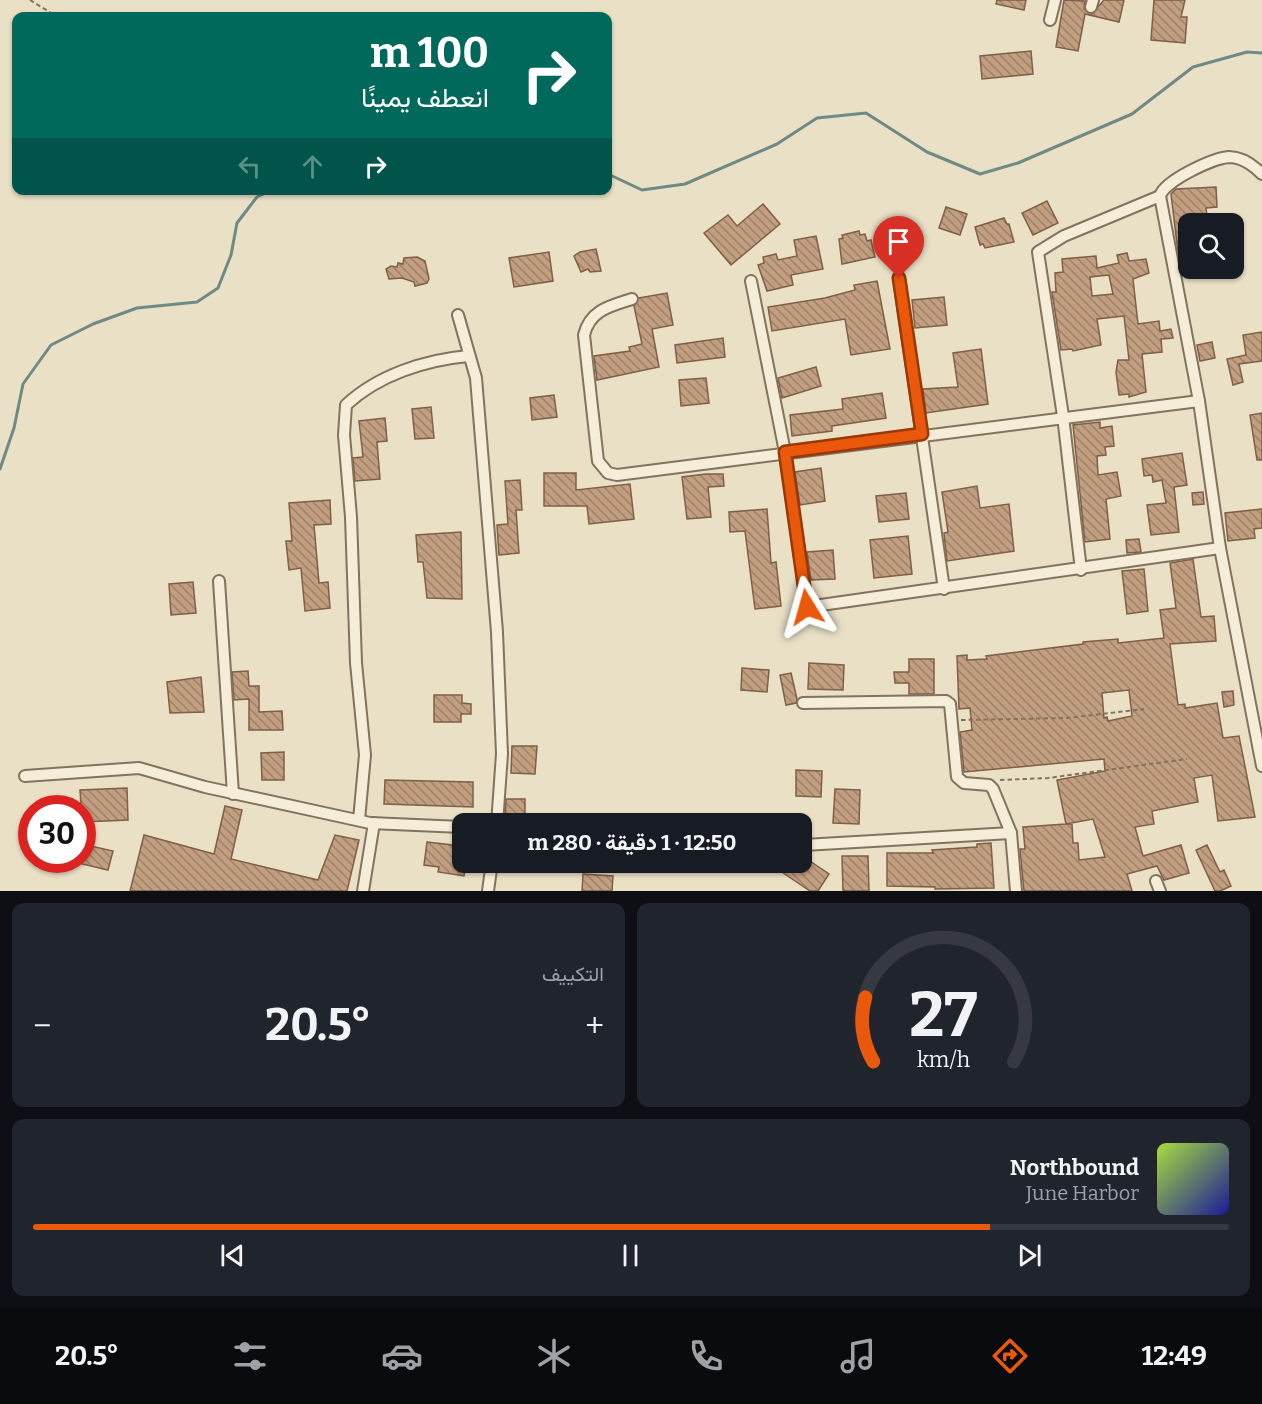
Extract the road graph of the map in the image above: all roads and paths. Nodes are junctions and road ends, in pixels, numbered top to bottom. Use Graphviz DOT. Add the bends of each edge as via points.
graph roads {
  1 [pos="30,0"];
  2 [pos="1055,0"];
  3 [pos="50,12"];
  4 [pos="1050,20"];
  5 [pos="1262,174"];
  6 [pos="1160,196"];
  7 [pos="899,278"];
  8 [pos="751,281"];
  9 [pos="632,299"];
  10 [pos="458,315"];
  11 [pos="468,356"];
  12 [pos="1199,401"];
  13 [pos="1063,416"];
  14 [pos="922,434"];
  15 [pos="785,452"];
  16 [pos="1220,549"];
  17 [pos="1081,570"];
  18 [pos="219,581"];
  19 [pos="944,589"];
  20 [pos="803,704"];
  21 [pos="1144,709"];
  22 [pos="952,719"];
  23 [pos="1186,759"];
  24 [pos="1262,766"];
  25 [pos="25,776"];
  26 [pos="990,785"];
  27 [pos="233,794"];
  28 [pos="498,813"];
  29 [pos="359,820"];
  30 [pos="374,823"];
  31 [pos="452,827"];
  32 [pos="1011,833"];
  33 [pos="812,845"];
  34 [pos="490,873"];
  35 [pos="363,891"];
  36 [pos="488,891"];
  37 [pos="1016,891"];
  1 -- 3 [label="path"];
  2 -- 4 [label="street"];
  5 -- 6 [label="street" via="1247,162 1227,157 1167,185"];
  6 -- 12 [label="street"];
  6 -- 13 [label="street" via="1064,236 1038,252"];
  7 -- 14 [label="street"];
  8 -- 15 [label="street"];
  9 -- 15 [label="street" via="601,310 587,323 584,335 602,469 617,474"];
  10 -- 11 [label="street"];
  11 -- 28 [label="street" via="476,378 501,678"];
  11 -- 29 [label="street" via="441,359 392,376 362,391 346,405 344,435 356,663 365,755"];
  12 -- 13 [label="street"];
  12 -- 16 [label="street"];
  13 -- 14 [label="street"];
  13 -- 17 [label="street"];
  14 -- 15 [label="street"];
  14 -- 19 [label="street"];
  15 -- 19 [label="street" via="807,607"];
  16 -- 17 [label="street"];
  16 -- 24 [label="street"];
  17 -- 19 [label="street"];
  18 -- 27 [label="street"];
  20 -- 22 [label="street" via="946,701 952,708"];
  21 -- 22 [label="path" via="1067,718"];
  22 -- 26 [label="street" via="957,777 964,783"];
  23 -- 26 [label="path" via="1057,777 995,781"];
  25 -- 27 [label="street" via="139,768"];
  26 -- 32 [label="street" via="1004,809"];
  27 -- 29 [label="street"];
  29 -- 30 [label="street"];
  30 -- 31 [label="street"];
  30 -- 35 [label="street"];
  32 -- 33 [label="street"];
  32 -- 37 [label="street"];
  34 -- 36 [label="street"];
}
